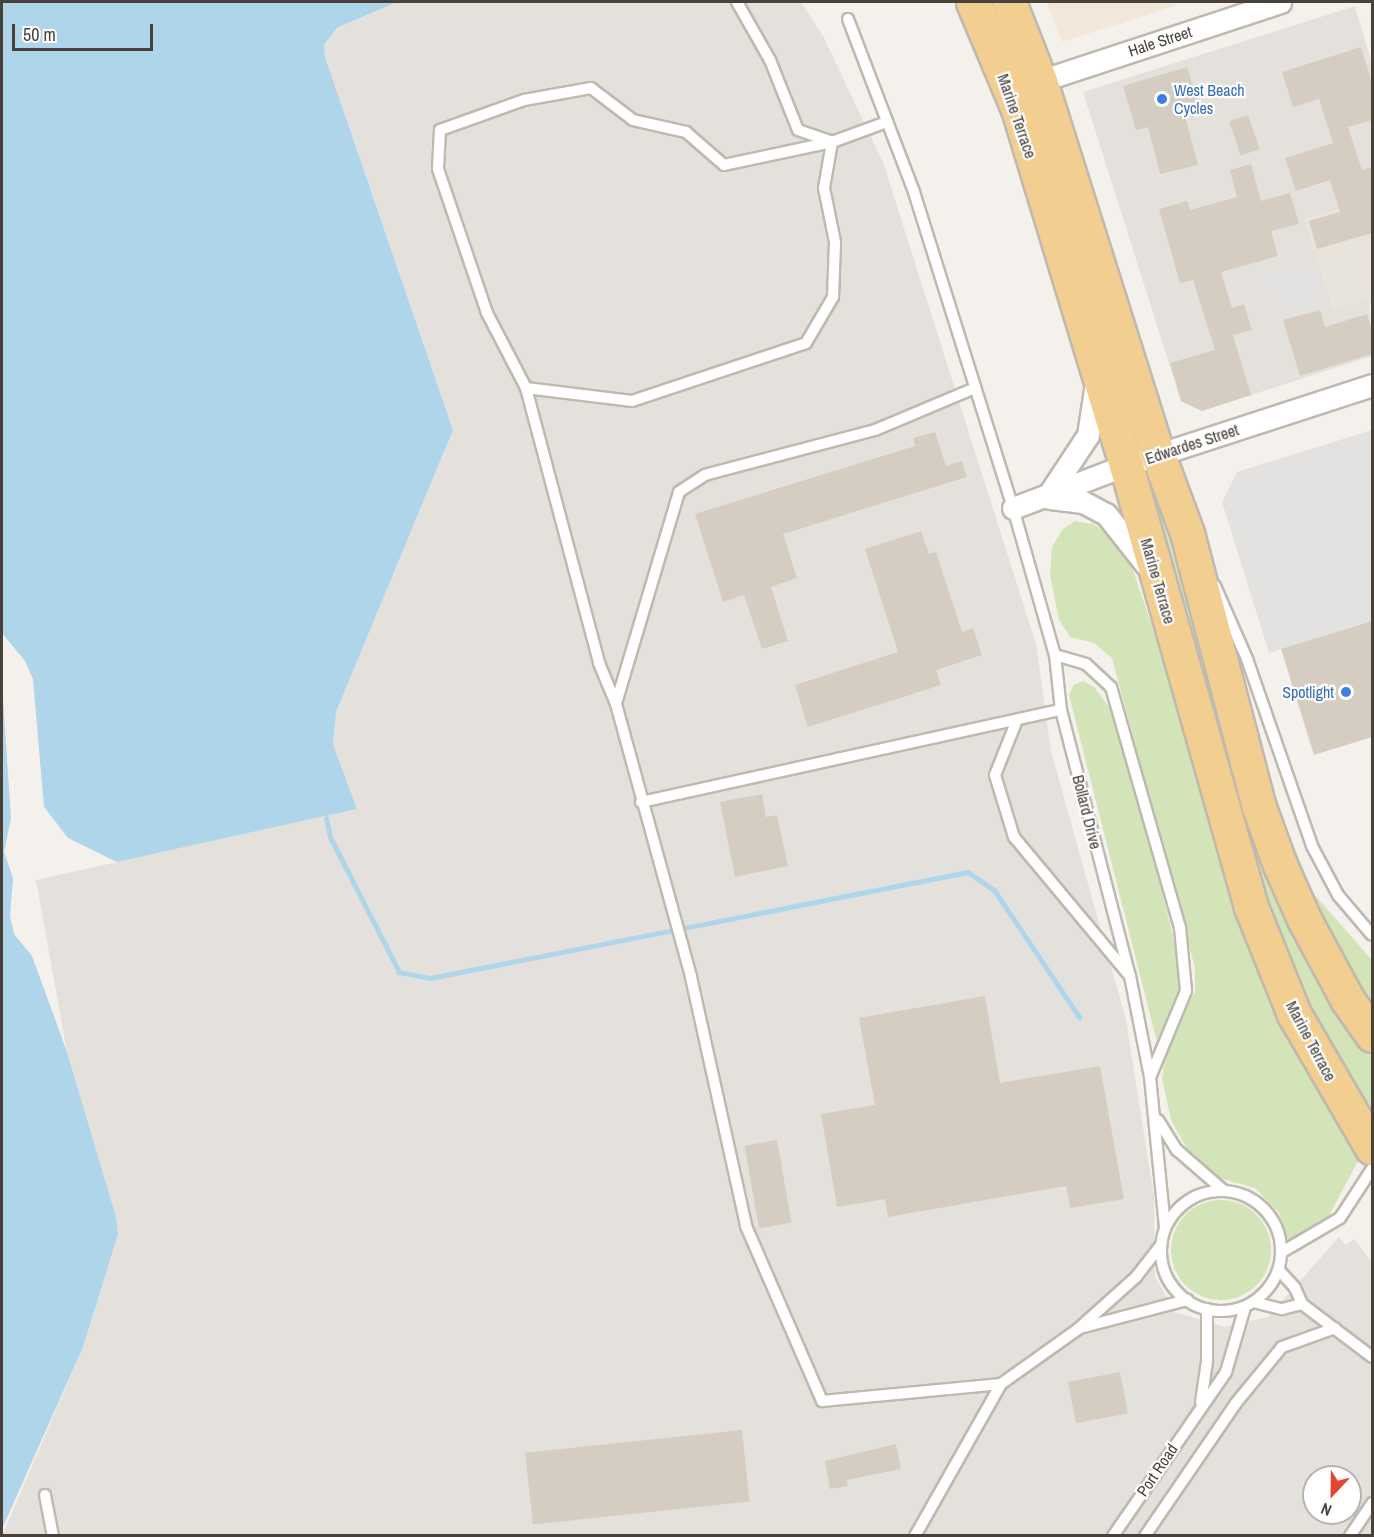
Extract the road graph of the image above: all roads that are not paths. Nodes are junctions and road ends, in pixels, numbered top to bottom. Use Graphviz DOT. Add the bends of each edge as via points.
graph roads {
  1 [pos="737,2"];
  2 [pos="973,2"];
  3 [pos="1009,2"];
  4 [pos="1280,2"];
  5 [pos="848,19"];
  6 [pos="1040,81"];
  7 [pos="887,122"];
  8 [pos="832,142"];
  9 [pos="1097,371"];
  10 [pos="1372,385"];
  11 [pos="526,388"];
  12 [pos="975,388"];
  13 [pos="1158,455"];
  14 [pos="1126,465"];
  15 [pos="1047,498"];
  16 [pos="1013,508"];
  17 [pos="1187,533"];
  18 [pos="1163,598"];
  19 [pos="1055,655"];
  20 [pos="616,704"];
  21 [pos="1061,710"];
  22 [pos="1017,720"];
  23 [pos="641,802"];
  24 [pos="1372,935"];
  25 [pos="1130,976"];
  26 [pos="1372,1035"];
  27 [pos="1150,1077"];
  28 [pos="1156,1118"];
  29 [pos="1364,1135"];
  30 [pos="1372,1169"];
  31 [pos="1223,1190"];
  32 [pos="1165,1228"];
  33 [pos="1161,1245"];
  34 [pos="1282,1252"];
  35 [pos="1279,1270"];
  36 [pos="1187,1300"];
  37 [pos="1249,1304"];
  38 [pos="1302,1304"];
  39 [pos="1207,1310"];
  40 [pos="1335,1328"];
  41 [pos="1078,1329"];
  42 [pos="1372,1357"];
  43 [pos="1001,1384"];
  44 [pos="1200,1405"];
  45 [pos="45,1495"];
  46 [pos="1372,1503"];
  47 [pos="53,1536"];
  48 [pos="915,1536"];
  49 [pos="1113,1536"];
  50 [pos="1145,1536"];
  51 [pos="1350,1536"];
  1 -- 8 [label="lane" via="771,60 798,130"];
  2 -- 9 [label="highway, Marine Terrace" via="1018,110"];
  3 -- 6 [label="highway, Marine Terrace"];
  4 -- 6 [label="street, Hale Street"];
  5 -- 7 [label="lane, Bollard Drive"];
  6 -- 13 [label="highway, Marine Terrace"];
  7 -- 8 [label="lane"];
  7 -- 12 [label="lane, Bollard Drive"];
  8 -- 11 [label="lane" via="824,188 835,242 833,297 806,343 632,401"];
  8 -- 11 [label="lane" via="724,165 686,132 633,120 591,88 524,100 440,130 438,169 487,313"];
  9 -- 14 [label="highway, Marine Terrace"];
  9 -- 15 [label="street" via="1088,435"];
  10 -- 13 [label="street, Edwardes Street"];
  11 -- 20 [label="lane" via="599,663"];
  12 -- 16 [label="lane, Bollard Drive"];
  12 -- 20 [label="lane" via="875,430 705,475 679,492"];
  13 -- 14 [label="street, Edwardes Street"];
  13 -- 17 [label="highway, Marine Terrace"];
  14 -- 15 [label="street, Edwardes Street"];
  14 -- 18 [label="highway, Marine Terrace"];
  15 -- 16 [label="street, Edwardes Street"];
  15 -- 18 [label="street" via="1083,502 1106,514 1142,555"];
  16 -- 19 [label="lane, Bollard Drive"];
  17 -- 24 [label="lane" via="1247,659 1301,821 1322,868 1338,895"];
  17 -- 26 [label="highway, Marine Terrace" via="1259,807 1280,865 1347,999"];
  18 -- 29 [label="highway, Marine Terrace" via="1251,907 1294,1014"];
  19 -- 21 [label="lane, Bollard Drive"];
  19 -- 27 [label="lane" via="1086,664 1111,687 1180,927 1186,991"];
  20 -- 23 [label="lane"];
  21 -- 22 [label="lane"];
  21 -- 25 [label="lane, Bollard Drive"];
  22 -- 23 [label="lane"];
  22 -- 25 [label="lane" via="995,775 1014,837"];
  23 -- 43 [label="lane" via="685,956 746,1226 822,1401"];
  25 -- 27 [label="lane, Bollard Drive"];
  27 -- 28 [label="lane, Bollard Drive"];
  28 -- 31 [label="lane, Bollard Drive" via="1177,1150"];
  28 -- 32 [label="lane, Bollard Drive"];
  30 -- 34 [label="lane" via="1340,1218"];
  31 -- 32 [label="lane" via="1204,1192 1185,1202"];
  31 -- 34 [label="lane" via="1259,1203 1280,1234"];
  32 -- 33 [label="lane"];
  33 -- 36 [label="lane" via="1167,1278"];
  33 -- 41 [label="lane" via="1136,1277"];
  34 -- 35 [label="lane"];
  35 -- 37 [label="lane" via="1269,1288"];
  35 -- 38 [label="lane" via="1295,1288"];
  36 -- 39 [label="lane"];
  36 -- 41 [label="lane"];
  37 -- 38 [label="lane" via="1282,1309"];
  37 -- 39 [label="lane" via="1226,1311"];
  37 -- 44 [label="lane, Port Road" via="1226,1372"];
  38 -- 40 [label="lane"];
  39 -- 44 [label="lane, Port Road" via="1207,1362"];
  40 -- 42 [label="lane"];
  40 -- 50 [label="lane" via="1282,1347 1236,1403"];
  41 -- 43 [label="lane"];
  43 -- 48 [label="lane"];
  44 -- 49 [label="lane, Port Road"];
  45 -- 47 [label="lane"];
  46 -- 51 [label="lane"];
}
